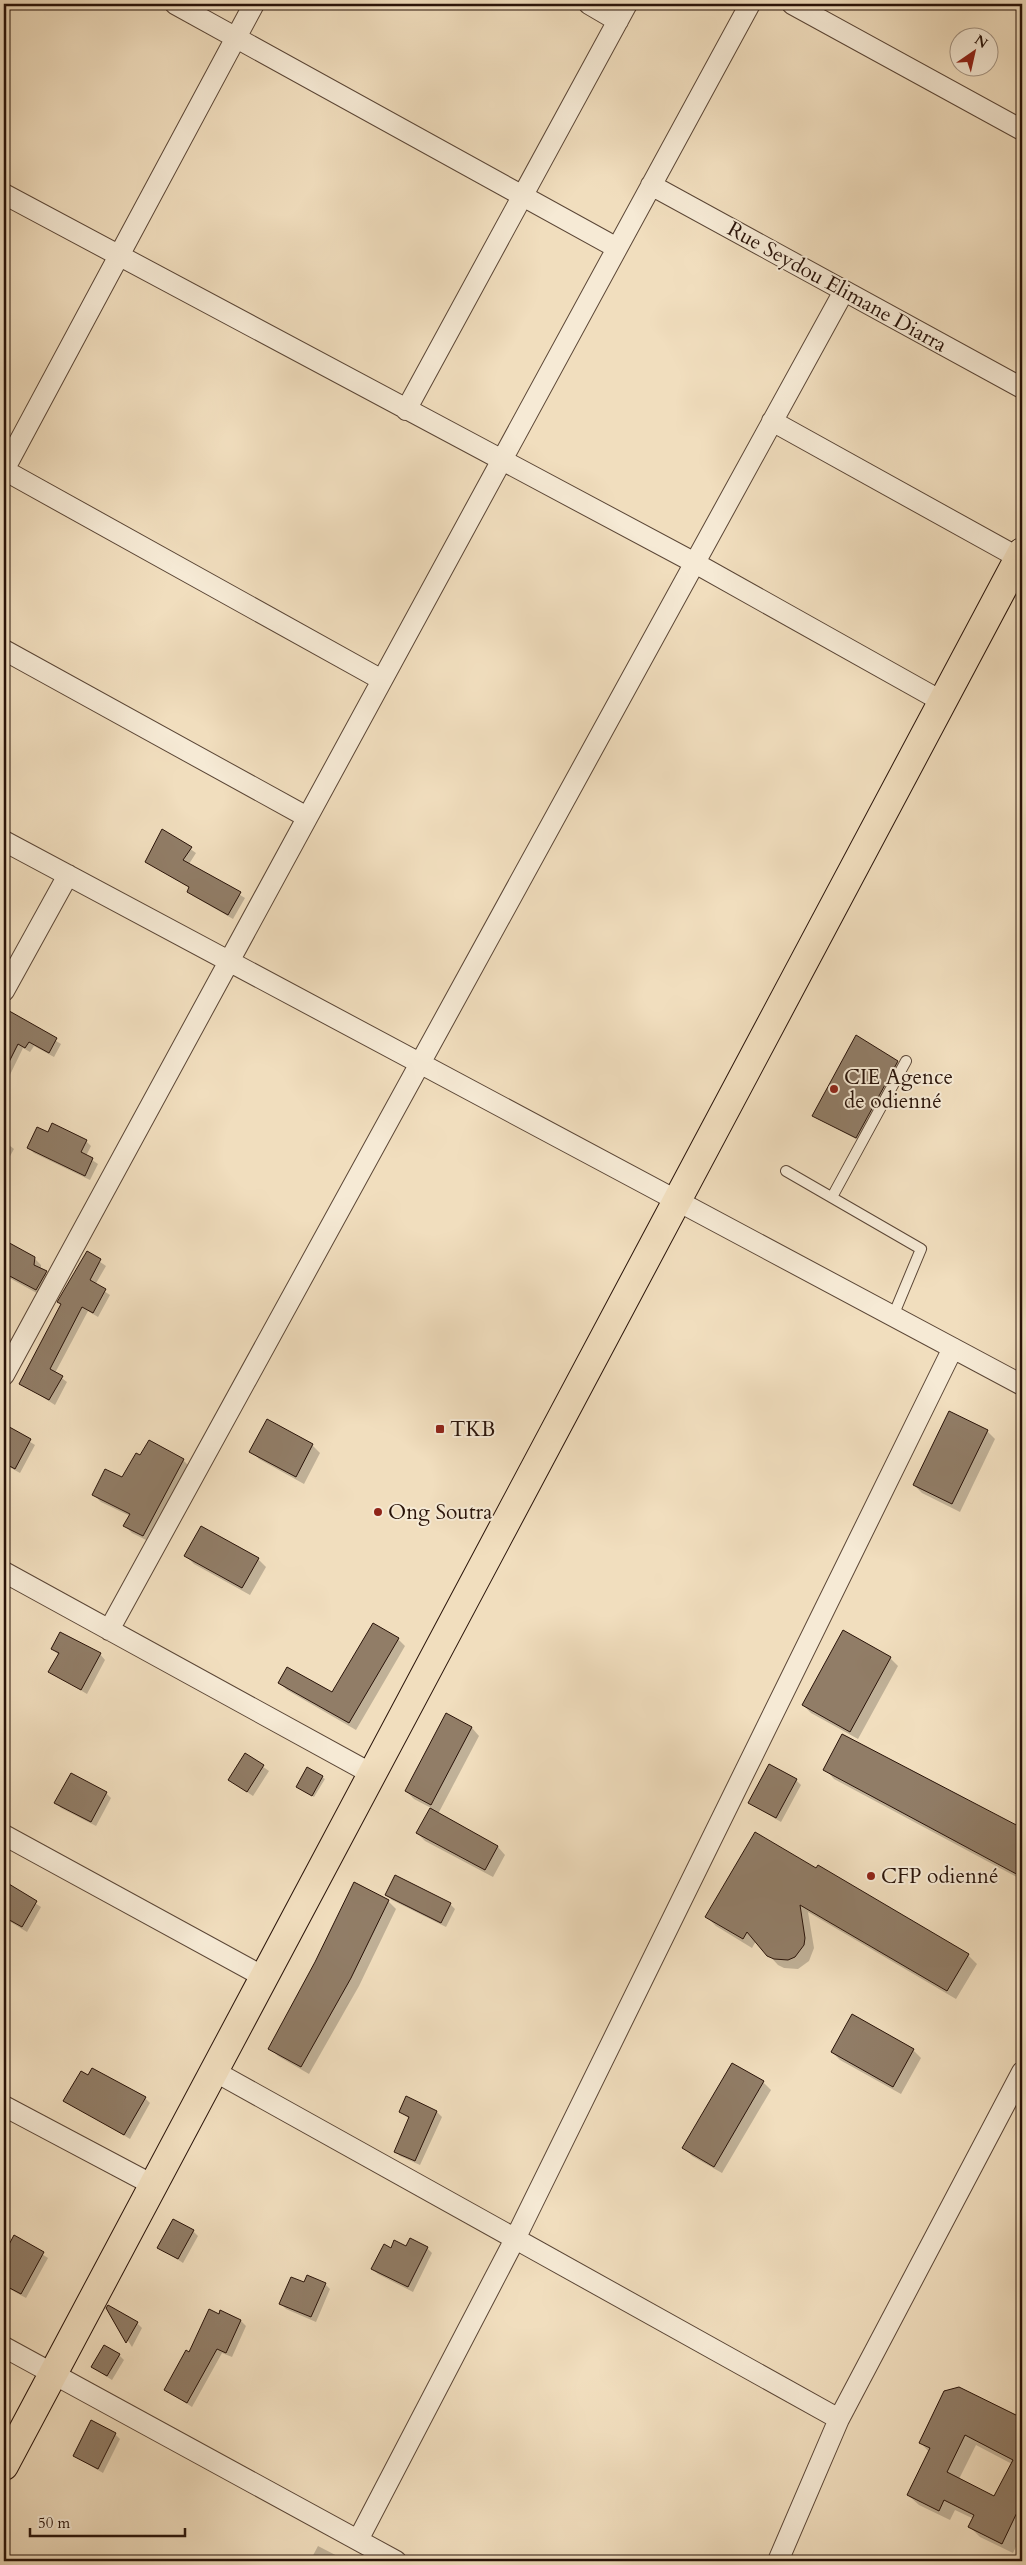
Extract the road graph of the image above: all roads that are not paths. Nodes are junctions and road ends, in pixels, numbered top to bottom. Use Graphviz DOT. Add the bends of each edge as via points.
graph roads {
  1 [pos="175,4"];
  2 [pos="254,4"];
  3 [pos="589,4"];
  4 [pos="750,4"];
  5 [pos="792,4"];
  6 [pos="622,12"];
  7 [pos="237,37"];
  8 [pos="1022,130"];
  9 [pos="652,186"];
  10 [pos="4,194"];
  11 [pos="523,195"];
  12 [pos="618,248"];
  13 [pos="119,255"];
  14 [pos="844,291"];
  15 [pos="1022,388"];
  16 [pos="406,410"];
  17 [pos="772,420"];
  18 [pos="502,460"];
  19 [pos="4,470"];
  20 [pos="1021,555"];
  21 [pos="695,563"];
  22 [pos="4,650"];
  23 [pos="382,680"];
  24 [pos="942,702"];
  25 [pos="307,817"];
  26 [pos="4,841"];
  27 [pos="68,876"];
  28 [pos="229,961"];
  29 [pos="4,991"];
  30 [pos="906,1061"];
  31 [pos="420,1063"];
  32 [pos="786,1171"];
  33 [pos="832,1197"];
  34 [pos="677,1200"];
  35 [pos="893,1316"];
  36 [pos="953,1348"];
  37 [pos="4,1374"];
  38 [pos="1022,1385"];
  39 [pos="4,1572"];
  40 [pos="110,1630"];
  41 [pos="372,1774"];
  42 [pos="4,1835"];
  43 [pos="264,1977"];
  44 [pos="214,2072"];
  45 [pos="1022,2072"];
  46 [pos="4,2106"];
  47 [pos="153,2185"];
  48 [pos="515,2239"];
  49 [pos="4,2347"];
  50 [pos="53,2373"];
  51 [pos="839,2419"];
  52 [pos="4,2466"];
  53 [pos="358,2540"];
  54 [pos="396,2561"];
  55 [pos="778,2561"];
  1 -- 7 [label="street"];
  2 -- 7 [label="street"];
  3 -- 6 [label="street"];
  4 -- 9 [label="street"];
  5 -- 8 [label="street"];
  6 -- 11 [label="street"];
  7 -- 11 [label="street"];
  7 -- 13 [label="street"];
  9 -- 12 [label="street"];
  9 -- 14 [label="street, Rue Seydou Elimane Diarra"];
  10 -- 13 [label="street"];
  11 -- 12 [label="street"];
  11 -- 16 [label="street"];
  12 -- 18 [label="street"];
  13 -- 16 [label="street"];
  13 -- 19 [label="street"];
  14 -- 15 [label="street, Rue Seydou Elimane Diarra"];
  14 -- 17 [label="street"];
  16 -- 18 [label="street"];
  17 -- 20 [label="street"];
  17 -- 21 [label="street"];
  18 -- 21 [label="street"];
  18 -- 23 [label="street"];
  19 -- 23 [label="street"];
  20 -- 24 [label="main road"];
  21 -- 24 [label="street"];
  21 -- 31 [label="street"];
  22 -- 25 [label="street"];
  23 -- 25 [label="street"];
  24 -- 34 [label="main road"];
  25 -- 28 [label="street"];
  26 -- 27 [label="street"];
  27 -- 28 [label="street"];
  27 -- 29 [label="street"];
  28 -- 31 [label="street"];
  28 -- 37 [label="street"];
  30 -- 33 [label="lane"];
  31 -- 34 [label="street"];
  31 -- 40 [label="street"];
  32 -- 33 [label="lane"];
  33 -- 35 [label="lane" via="921,1249"];
  34 -- 35 [label="street"];
  34 -- 41 [label="main road"];
  35 -- 36 [label="street"];
  36 -- 38 [label="street"];
  36 -- 48 [label="street"];
  39 -- 40 [label="street"];
  40 -- 41 [label="street"];
  41 -- 43 [label="main road"];
  42 -- 43 [label="street"];
  43 -- 44 [label="main road"];
  44 -- 47 [label="main road"];
  44 -- 48 [label="street"];
  45 -- 51 [label="street"];
  46 -- 47 [label="street"];
  47 -- 50 [label="main road"];
  48 -- 51 [label="street"];
  48 -- 53 [label="street"];
  49 -- 50 [label="street"];
  50 -- 52 [label="main road"];
  50 -- 53 [label="street"];
  51 -- 55 [label="street"];
  53 -- 54 [label="street"];
}
